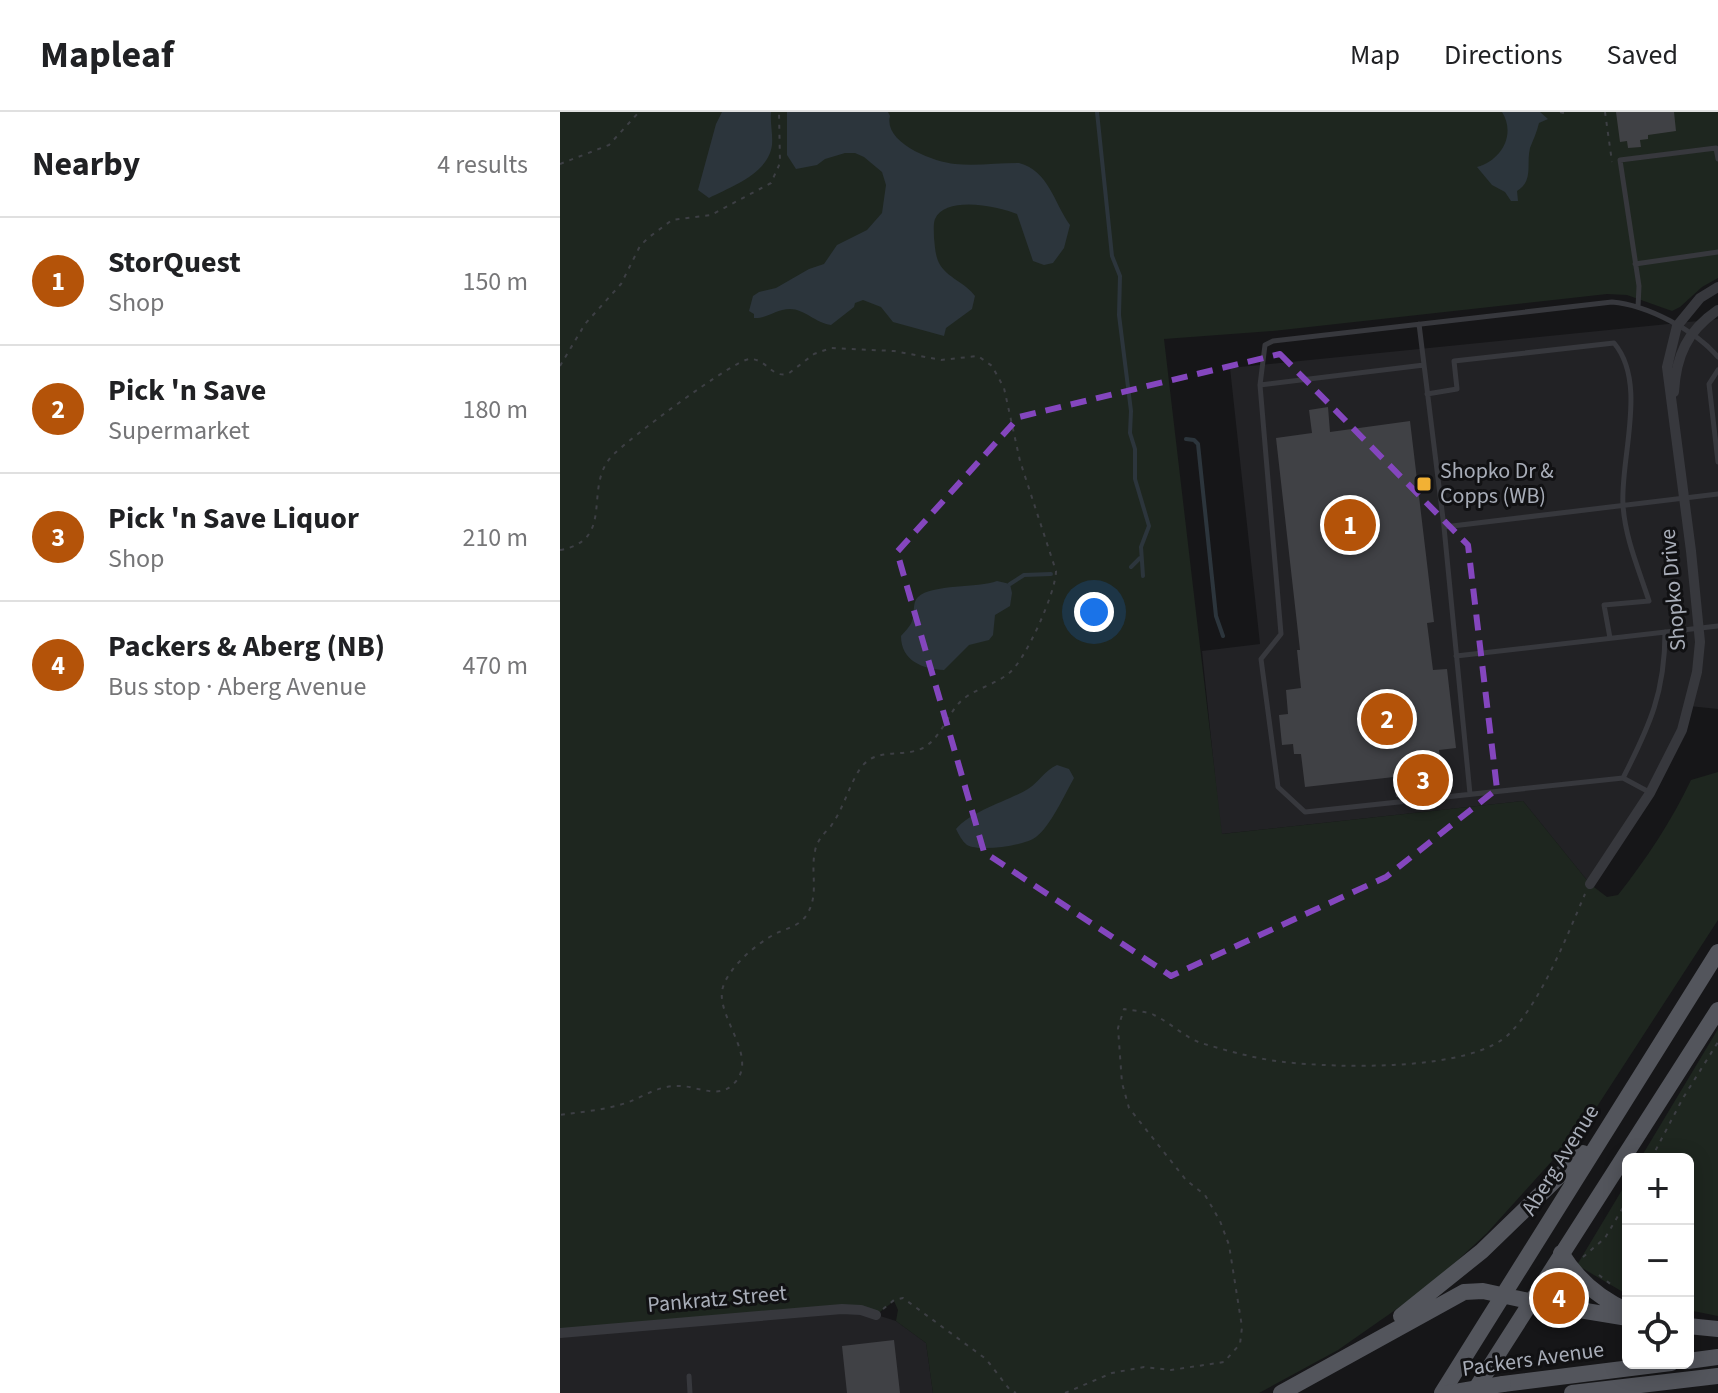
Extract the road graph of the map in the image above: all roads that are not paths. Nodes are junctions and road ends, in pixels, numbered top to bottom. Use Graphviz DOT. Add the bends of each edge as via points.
graph roads {
  1 [pos="1718,159"];
  2 [pos="1718,252"];
  3 [pos="1635,264"];
  4 [pos="1718,287"];
  5 [pos="1638,307"];
  6 [pos="1718,310"];
  7 [pos="1419,324"];
  8 [pos="1677,326"];
  9 [pos="1690,335"];
  10 [pos="1718,357"];
  11 [pos="1424,365"];
  12 [pos="1718,370"];
  13 [pos="1260,385"];
  14 [pos="1427,394"];
  15 [pos="1673,410"];
  16 [pos="1715,410"];
  17 [pos="1718,462"];
  18 [pos="1718,494"];
  19 [pos="1685,499"];
  20 [pos="1623,506"];
  21 [pos="1444,527"];
  22 [pos="1718,626"];
  23 [pos="1699,628"];
  24 [pos="1665,632"];
  25 [pos="1610,638"];
  26 [pos="1456,656"];
  27 [pos="1623,778"];
  28 [pos="1650,793"];
  29 [pos="1470,794"];
  30 [pos="1590,884"];
  31 [pos="1718,952"];
  32 [pos="1718,1010"];
  33 [pos="1603,1132"];
  34 [pos="1561,1253"];
  35 [pos="1502,1296"];
  36 [pos="1530,1302"];
  37 [pos="1622,1308"];
  38 [pos="876,1315"];
  39 [pos="1622,1317"];
  40 [pos="1694,1327"];
  41 [pos="1718,1329"];
  42 [pos="560,1333"];
  43 [pos="1471,1347"];
  44 [pos="1718,1357"];
  45 [pos="1339,1360"];
  46 [pos="1694,1360"];
  47 [pos="1623,1369"];
  48 [pos="689,1376"];
  49 [pos="1718,1376"];
  50 [pos="690,1393"];
  51 [pos="1281,1393"];
  52 [pos="1442,1393"];
  53 [pos="1450,1393"];
  54 [pos="1473,1393"];
  55 [pos="1572,1393"];
  1 -- 3 [label="lane" via="1716,148 1620,160"];
  2 -- 3 [label="lane"];
  3 -- 5 [label="lane"];
  4 -- 8 [label="street, Shopko Drive" via="1700,298"];
  5 -- 7 [label="lane" via="1586,304"];
  5 -- 8 [label="lane"];
  6 -- 9 [label="street, Shopko Drive"];
  7 -- 11 [label="lane"];
  7 -- 13 [label="lane" via="1273,341 1262,352"];
  8 -- 9 [label="lane"];
  8 -- 15 [label="street, Shopko Drive" via="1667,367"];
  9 -- 10 [label="lane"];
  9 -- 15 [label="street, Shopko Drive" via="1679,357"];
  11 -- 13 [label="lane"];
  11 -- 14 [label="lane"];
  12 -- 16 [label="lane" via="1709,384"];
  13 -- 29 [label="lane" via="1281,634 1261,659 1278,787 1305,812"];
  14 -- 20 [label="lane" via="1457,389 1454,361 1614,343 1623,353 1631,404"];
  14 -- 21 [label="lane"];
  15 -- 19 [label="street, Shopko Drive"];
  16 -- 17 [label="lane"];
  18 -- 19 [label="lane"];
  19 -- 20 [label="lane"];
  19 -- 23 [label="street, Shopko Drive"];
  20 -- 21 [label="lane"];
  20 -- 25 [label="lane" via="1649,601 1604,605"];
  21 -- 26 [label="lane"];
  22 -- 23 [label="lane"];
  23 -- 24 [label="lane"];
  23 -- 28 [label="street, Shopko Drive" via="1697,672 1686,717"];
  24 -- 25 [label="lane"];
  24 -- 27 [label="lane" via="1659,695"];
  25 -- 26 [label="lane"];
  26 -- 29 [label="lane"];
  27 -- 28 [label="lane"];
  27 -- 29 [label="lane"];
  28 -- 30 [label="street, Shopko Drive"];
  31 -- 33 [label="main road, Aberg Avenue"];
  32 -- 34 [label="main road"];
  33 -- 35 [label="main road, Aberg Avenue"];
  33 -- 45 [label="main road" via="1482,1251"];
  34 -- 36 [label="main road"];
  34 -- 37 [label="main road" via="1582,1281"];
  35 -- 36 [label="main road"];
  35 -- 43 [label="main road, Aberg Avenue"];
  35 -- 45 [label="main road" via="1459,1294"];
  36 -- 39 [label="main road"];
  36 -- 54 [label="main road"];
  38 -- 42 [label="street, Pankratz Street" via="842,1309"];
  40 -- 41 [label="main road"];
  43 -- 52 [label="main road, Aberg Avenue"];
  43 -- 53 [label="main road" via="1468,1365"];
  44 -- 46 [label="main road"];
  45 -- 51 [label="main road"];
  47 -- 53 [label="main road, Packers Avenue, bridge"];
  48 -- 50 [label="lane"];
  49 -- 55 [label="main road, Packers Avenue"];
}
